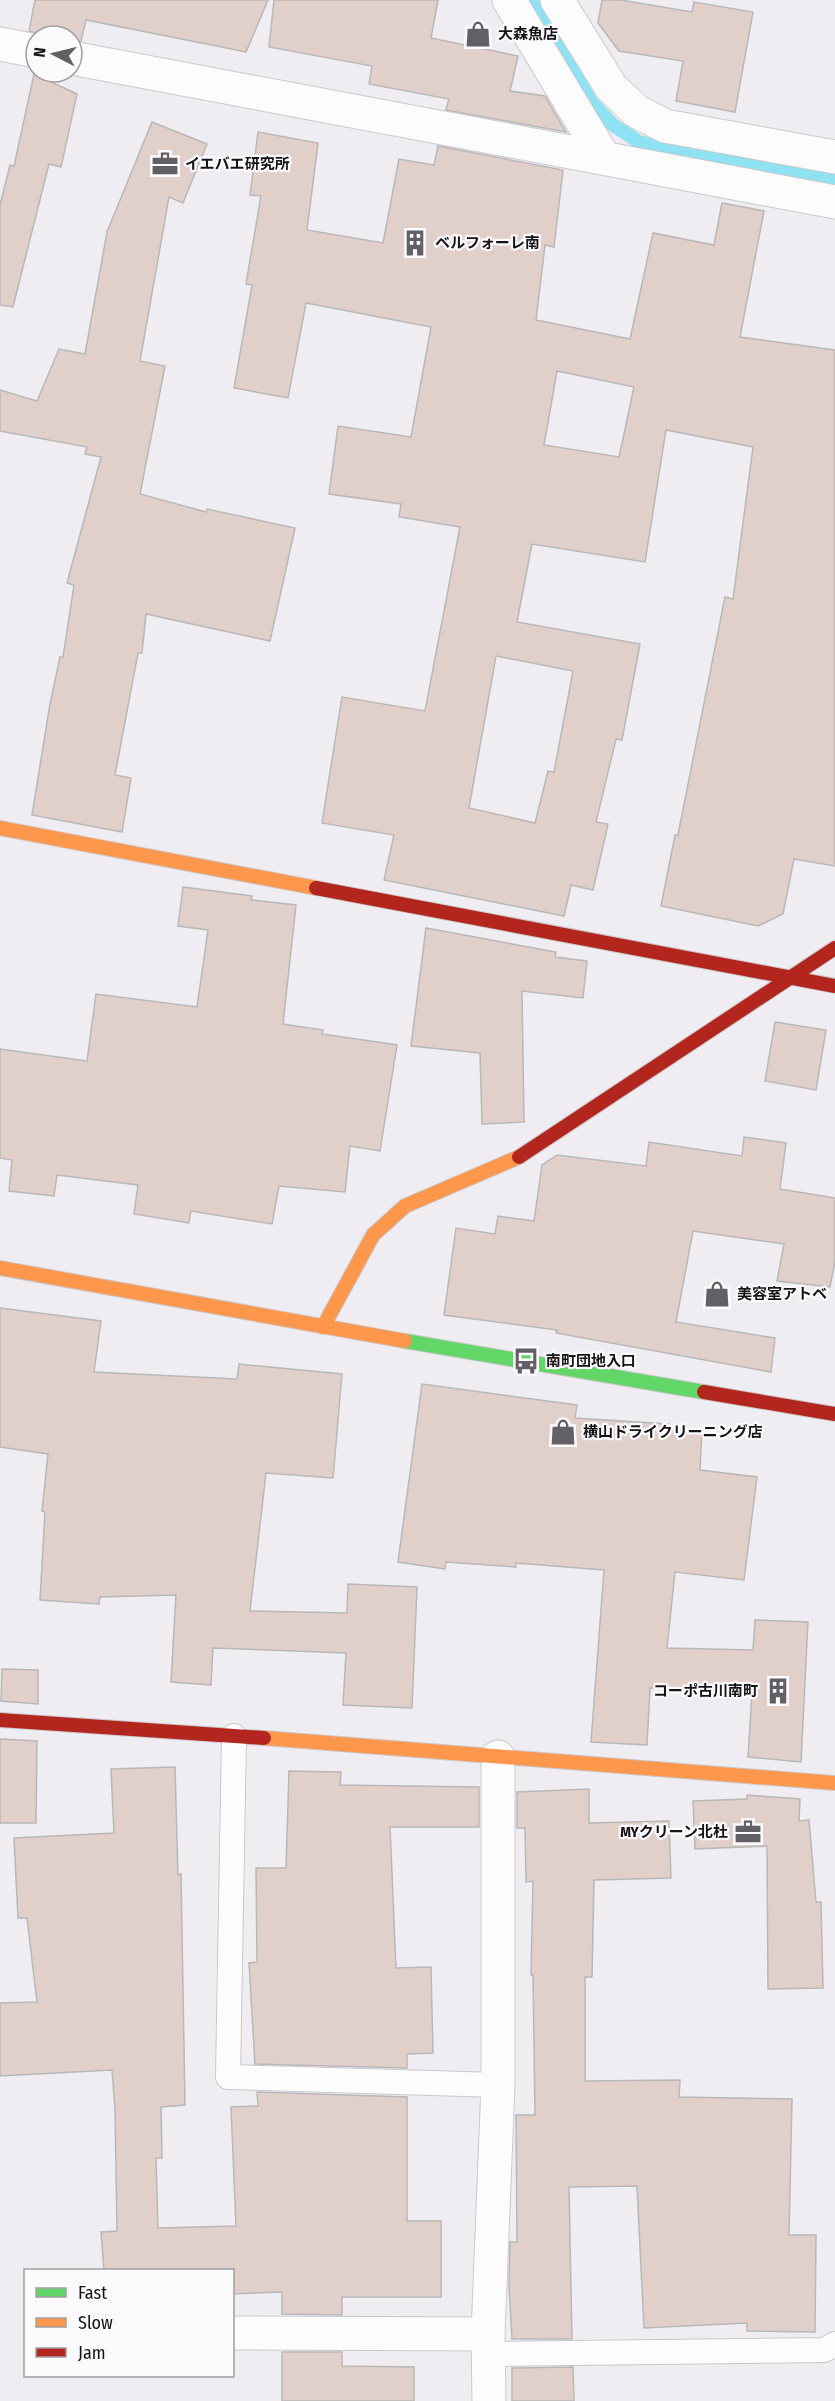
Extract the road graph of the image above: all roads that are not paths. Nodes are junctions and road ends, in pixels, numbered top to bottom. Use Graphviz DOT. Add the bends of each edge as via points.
graph roads {
  1 [pos="509,0"];
  2 [pos="557,0"];
  3 [pos="0,44"];
  4 [pos="24,49"];
  5 [pos="84,60"];
  6 [pos="835,157"];
  7 [pos="604,158"];
  8 [pos="796,173"];
  9 [pos="835,202"];
  10 [pos="0,828"];
  11 [pos="835,948"];
  12 [pos="790,978"];
  13 [pos="835,986"];
  14 [pos="0,1268"];
  15 [pos="323,1327"];
  16 [pos="835,1414"];
  17 [pos="0,1720"];
  18 [pos="234,1736"];
  19 [pos="498,1757"];
  20 [pos="835,1783"];
  21 [pos="498,2085"];
  22 [pos="234,2333"];
  23 [pos="488,2344"];
  24 [pos="835,2344"];
  25 [pos="489,2401"];
  1 -- 7 [label="street"];
  2 -- 8 [label="street" via="610,87 636,111 665,126"];
  3 -- 4 [label="street"];
  5 -- 7 [label="street"];
  6 -- 8 [label="street"];
  7 -- 8 [label="street"];
  8 -- 9 [label="street"];
  10 -- 12 [label="street"];
  11 -- 12 [label="street"];
  12 -- 13 [label="street"];
  12 -- 15 [label="street" via="523,1155 405,1206 373,1235"];
  14 -- 15 [label="street"];
  15 -- 16 [label="street"];
  17 -- 18 [label="street"];
  18 -- 19 [label="street"];
  18 -- 21 [label="lane" via="228,2077"];
  19 -- 20 [label="street"];
  19 -- 21 [label="street"];
  21 -- 23 [label="street"];
  22 -- 23 [label="street"];
  23 -- 24 [label="lane" via="824,2350"];
  23 -- 25 [label="street"];
}
